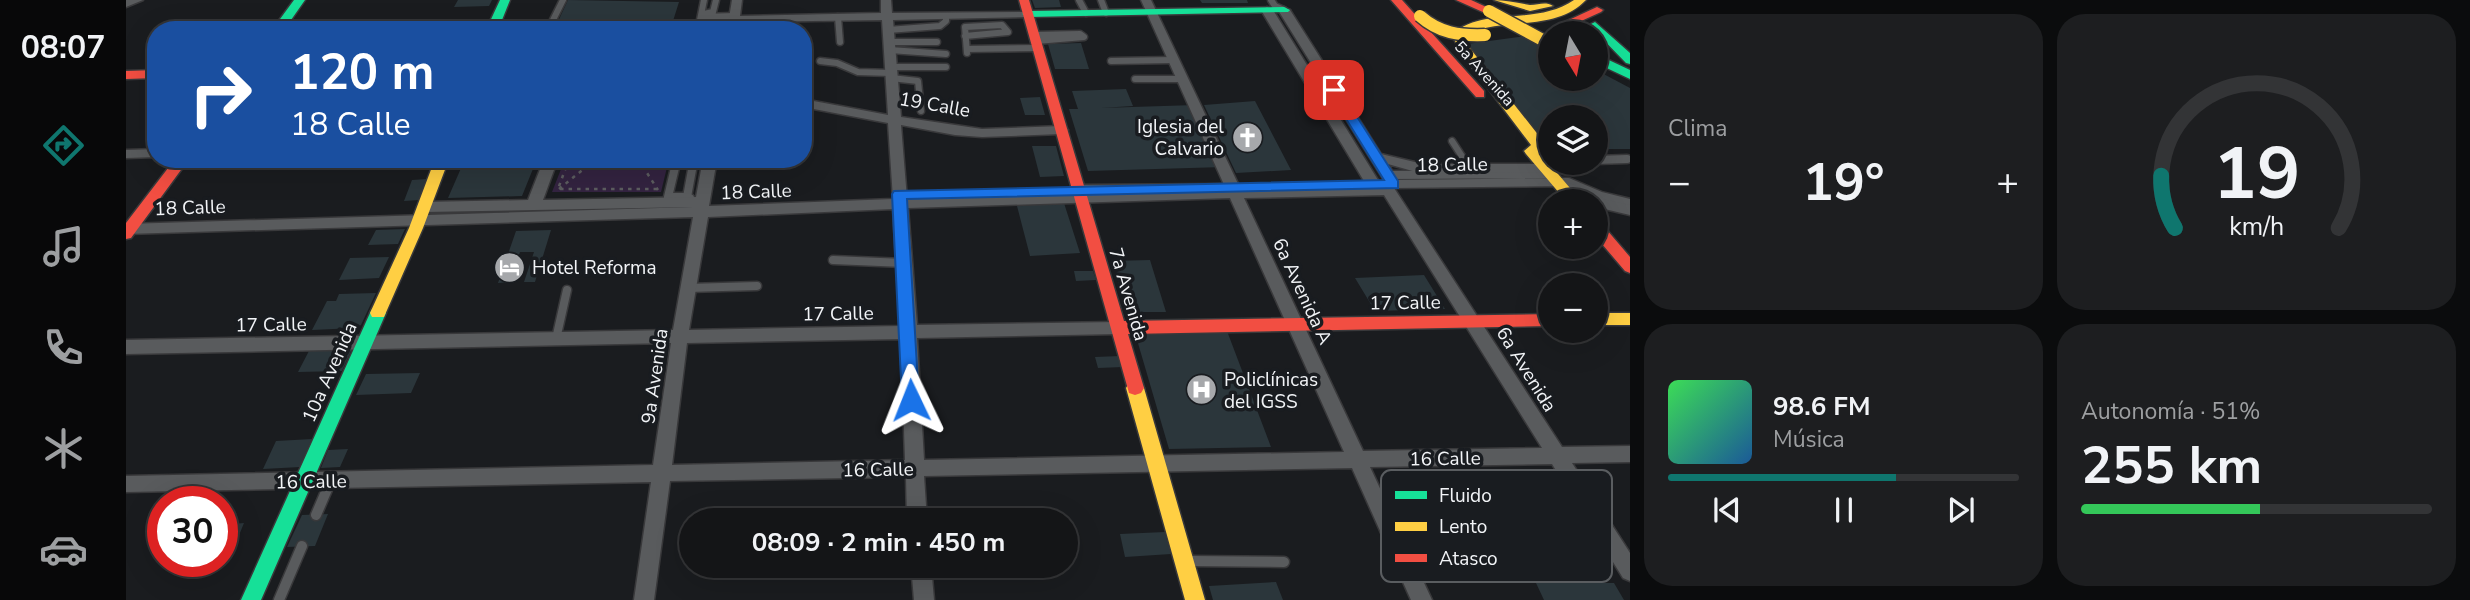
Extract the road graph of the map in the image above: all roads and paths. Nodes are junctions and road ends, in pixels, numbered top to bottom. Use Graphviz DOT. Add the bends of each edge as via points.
graph roads {
  1 [pos="138,0"];
  2 [pos="300,0"];
  3 [pos="563,0"];
  4 [pos="704,0"];
  5 [pos="716,0"];
  6 [pos="737,0"];
  7 [pos="886,0"];
  8 [pos="1396,0"];
  9 [pos="1405,0"];
  10 [pos="1461,0"];
  11 [pos="1563,0"];
  12 [pos="1581,0"];
  13 [pos="126,4"];
  14 [pos="500,4"];
  15 [pos="1272,4"];
  16 [pos="1494,5"];
  17 [pos="1104,6"];
  18 [pos="1149,6"];
  19 [pos="1026,7"];
  20 [pos="1082,7"];
  21 [pos="838,17"];
  22 [pos="285,21"];
  23 [pos="495,21"];
  24 [pos="552,21"];
  25 [pos="700,21"];
  26 [pos="733,21"];
  27 [pos="754,21"];
  28 [pos="1538,28"];
  29 [pos="1538,30"];
  30 [pos="889,35"];
  31 [pos="965,36"];
  32 [pos="1608,36"];
  33 [pos="1538,38"];
  34 [pos="1608,40"];
  35 [pos="1036,41"];
  36 [pos="840,42"];
  37 [pos="936,42"];
  38 [pos="946,54"];
  39 [pos="1174,60"];
  40 [pos="820,61"];
  41 [pos="1111,61"];
  42 [pos="1630,61"];
  43 [pos="1608,64"];
  44 [pos="947,67"];
  45 [pos="1608,72"];
  46 [pos="891,73"];
  47 [pos="147,74"];
  48 [pos="1630,74"];
  49 [pos="126,75"];
  50 [pos="1135,79"];
  51 [pos="1182,79"];
  52 [pos="1630,82"];
  53 [pos="812,105"];
  54 [pos="921,111"];
  55 [pos="894,119"];
  56 [pos="1061,130"];
  57 [pos="1452,141"];
  58 [pos="1538,144"];
  59 [pos="147,153"];
  60 [pos="126,154"];
  61 [pos="1376,157"];
  62 [pos="1538,157"];
  63 [pos="1630,159"];
  64 [pos="1608,160"];
  65 [pos="175,168"];
  66 [pos="439,168"];
  67 [pos="548,168"];
  68 [pos="566,168"];
  69 [pos="585,168"];
  70 [pos="644,168"];
  71 [pos="675,168"];
  72 [pos="692,168"];
  73 [pos="708,168"];
  74 [pos="1471,169"];
  75 [pos="1538,169"];
  76 [pos="1538,170"];
  77 [pos="1554,175"];
  78 [pos="1557,175"];
  79 [pos="1558,175"];
  80 [pos="1386,184"];
  81 [pos="558,189"];
  82 [pos="1565,189"];
  83 [pos="1577,189"];
  84 [pos="1234,191"];
  85 [pos="1079,194"];
  86 [pos="687,197"];
  87 [pos="900,200"];
  88 [pos="1630,203"];
  89 [pos="534,204"];
  90 [pos="1608,205"];
  91 [pos="700,207"];
  92 [pos="1630,210"];
  93 [pos="421,214"];
  94 [pos="127,230"];
  95 [pos="1608,241"];
  96 [pos="833,260"];
  97 [pos="904,263"];
  98 [pos="1630,267"];
  99 [pos="757,286"];
  100 [pos="688,288"];
  101 [pos="568,290"];
  102 [pos="1608,319"];
  103 [pos="1630,319"];
  104 [pos="1538,320"];
  105 [pos="1471,322"];
  106 [pos="1296,325"];
  107 [pos="1117,328"];
  108 [pos="909,332"];
  109 [pos="680,337"];
  110 [pos="556,339"];
  111 [pos="365,343"];
  112 [pos="126,347"];
  113 [pos="1556,455"];
  114 [pos="1628,457"];
  115 [pos="1357,460"];
  116 [pos="1156,464"];
  117 [pos="913,468"];
  118 [pos="1566,470"];
  119 [pos="662,474"];
  120 [pos="331,480"];
  121 [pos="304,481"];
  122 [pos="126,484"];
  123 [pos="916,508"];
  124 [pos="1381,512"];
  125 [pos="316,514"];
  126 [pos="1612,543"];
  127 [pos="302,547"];
  128 [pos="1184,561"];
  129 [pos="1284,562"];
  130 [pos="1630,571"];
  131 [pos="922,578"];
  132 [pos="1414,582"];
  133 [pos="251,600"];
  134 [pos="279,600"];
  135 [pos="644,600"];
  136 [pos="924,600"];
  137 [pos="1195,600"];
  138 [pos="1422,600"];
  1 -- 13 [label="street"];
  2 -- 22 [label="main road"];
  3 -- 24 [label="lane"];
  4 -- 25 [label="lane"];
  5 -- 25 [label="lane" via="713,12"];
  6 -- 26 [label="street"];
  7 -- 30 [label="street"];
  8 -- 62 [label="main road, 5a Avenida"];
  9 -- 28 [label="main road, bridge" via="1430,26 1461,36"];
  10 -- 16 [label="main road"];
  11 -- 16 [label="main road" via="1539,8"];
  12 -- 58 [label="main road" via="1561,15 1472,26 1458,34 1463,48"];
  14 -- 23 [label="main road"];
  15 -- 18 [label="main road"];
  15 -- 61 [label="street, 6a Avenida"];
  15 -- 80 [label="street, 6a Avenida"];
  16 -- 29 [label="main road, bridge"];
  16 -- 33 [label="main road, bridge" via="1502,20"];
  17 -- 18 [label="main road"];
  17 -- 20 [label="main road"];
  18 -- 39 [label="street, 6a Avenida A"];
  19 -- 20 [label="main road"];
  19 -- 30 [label="street" via="946,16"];
  19 -- 35 [label="main road, 7a Avenida"];
  21 -- 27 [label="street"];
  21 -- 30 [label="street"];
  21 -- 36 [label="lane"];
  30 -- 37 [label="lane"];
  30 -- 38 [label="lane"];
  30 -- 46 [label="street"];
  31 -- 31 [label="lane" via="968,27 1002,25 1008,32"];
  31 -- 35 [label="lane" via="967,51"];
  32 -- 42 [label="main road"];
  34 -- 48 [label="main road"];
  35 -- 35 [label="lane" via="1080,34 1084,37"];
  35 -- 56 [label="main road, 7a Avenida"];
  39 -- 41 [label="lane"];
  39 -- 51 [label="street, 6a Avenida A"];
  40 -- 46 [label="lane" via="858,72"];
  43 -- 48 [label="main road"];
  44 -- 46 [label="lane"];
  45 -- 52 [label="main road"];
  46 -- 54 [label="lane" via="918,81"];
  46 -- 55 [label="street"];
  47 -- 49 [label="main road"];
  50 -- 51 [label="lane"];
  51 -- 84 [label="street, 6a Avenida A"];
  53 -- 55 [label="street, 19 Calle"];
  55 -- 56 [label="street, 19 Calle" via="982,133"];
  55 -- 87 [label="street"];
  56 -- 85 [label="main road, 7a Avenida"];
  57 -- 74 [label="lane"];
  59 -- 60 [label="street"];
  61 -- 74 [label="street, 18 Calle" via="1409,167"];
  61 -- 80 [label="street, 6a Avenida"];
  63 -- 64 [label="lane"];
  65 -- 94 [label="main road"];
  66 -- 93 [label="main road, 10a Avenida"];
  67 -- 89 [label="street"];
  68 -- 81 [label="path"];
  69 -- 81 [label="path"];
  70 -- 81 [label="path" via="657,189"];
  71 -- 86 [label="lane" via="668,197"];
  72 -- 86 [label="lane"];
  73 -- 91 [label="street, 9a Avenida"];
  74 -- 75 [label="street, 18 Calle"];
  76 -- 80 [label="lane, 18 Calle"];
  77 -- 82 [label="main road, 5a Avenida"];
  78 -- 83 [label="street"];
  79 -- 88 [label="lane" via="1601,196"];
  80 -- 84 [label="street, 18 Calle"];
  80 -- 105 [label="street, 6a Avenida"];
  84 -- 85 [label="street, 18 Calle"];
  84 -- 106 [label="street, 6a Avenida A"];
  85 -- 87 [label="street, 18 Calle"];
  85 -- 107 [label="main road, 7a Avenida"];
  86 -- 91 [label="lane"];
  87 -- 91 [label="street, 18 Calle"];
  87 -- 97 [label="street"];
  89 -- 91 [label="street, 18 Calle"];
  89 -- 93 [label="street, 18 Calle"];
  90 -- 92 [label="street"];
  91 -- 93 [label="street, 18 Calle"];
  91 -- 100 [label="street, 9a Avenida"];
  93 -- 94 [label="street, 18 Calle"];
  93 -- 111 [label="main road, 10a Avenida" via="399,250"];
  95 -- 98 [label="main road"];
  96 -- 97 [label="lane"];
  97 -- 108 [label="street"];
  99 -- 100 [label="lane"];
  100 -- 109 [label="street, 9a Avenida"];
  101 -- 110 [label="lane"];
  102 -- 103 [label="main road"];
  104 -- 105 [label="main road, 17 Calle"];
  105 -- 106 [label="main road, 17 Calle"];
  105 -- 113 [label="street, 6a Avenida"];
  106 -- 107 [label="main road, 17 Calle"];
  106 -- 115 [label="street, 6a Avenida A"];
  107 -- 108 [label="street, 17 Calle"];
  107 -- 116 [label="main road, 7a Avenida"];
  108 -- 109 [label="street, 17 Calle"];
  108 -- 117 [label="street"];
  109 -- 110 [label="street, 17 Calle"];
  109 -- 119 [label="street, 9a Avenida"];
  110 -- 111 [label="street, 17 Calle"];
  111 -- 112 [label="street, 17 Calle"];
  111 -- 121 [label="main road, 10a Avenida"];
  113 -- 114 [label="street, 16 Calle"];
  113 -- 115 [label="street, 16 Calle"];
  113 -- 118 [label="street, 6a Avenida"];
  115 -- 116 [label="street, 16 Calle"];
  115 -- 124 [label="street, 6a Avenida A"];
  116 -- 117 [label="street, 16 Calle"];
  116 -- 128 [label="main road, 7a Avenida"];
  117 -- 119 [label="street, 16 Calle"];
  117 -- 123 [label="street"];
  119 -- 120 [label="street, 16 Calle"];
  119 -- 135 [label="street, 9a Avenida"];
  120 -- 121 [label="street, 16 Calle"];
  120 -- 125 [label="lane"];
  121 -- 122 [label="street, 16 Calle"];
  121 -- 133 [label="main road, 10a Avenida" via="293,520"];
  126 -- 130 [label="street, 6a Avenida"];
  127 -- 134 [label="lane"];
  128 -- 129 [label="lane"];
  128 -- 137 [label="main road, 7a Avenida"];
  131 -- 136 [label="street"];
  132 -- 138 [label="street, 6a Avenida A"];
}
